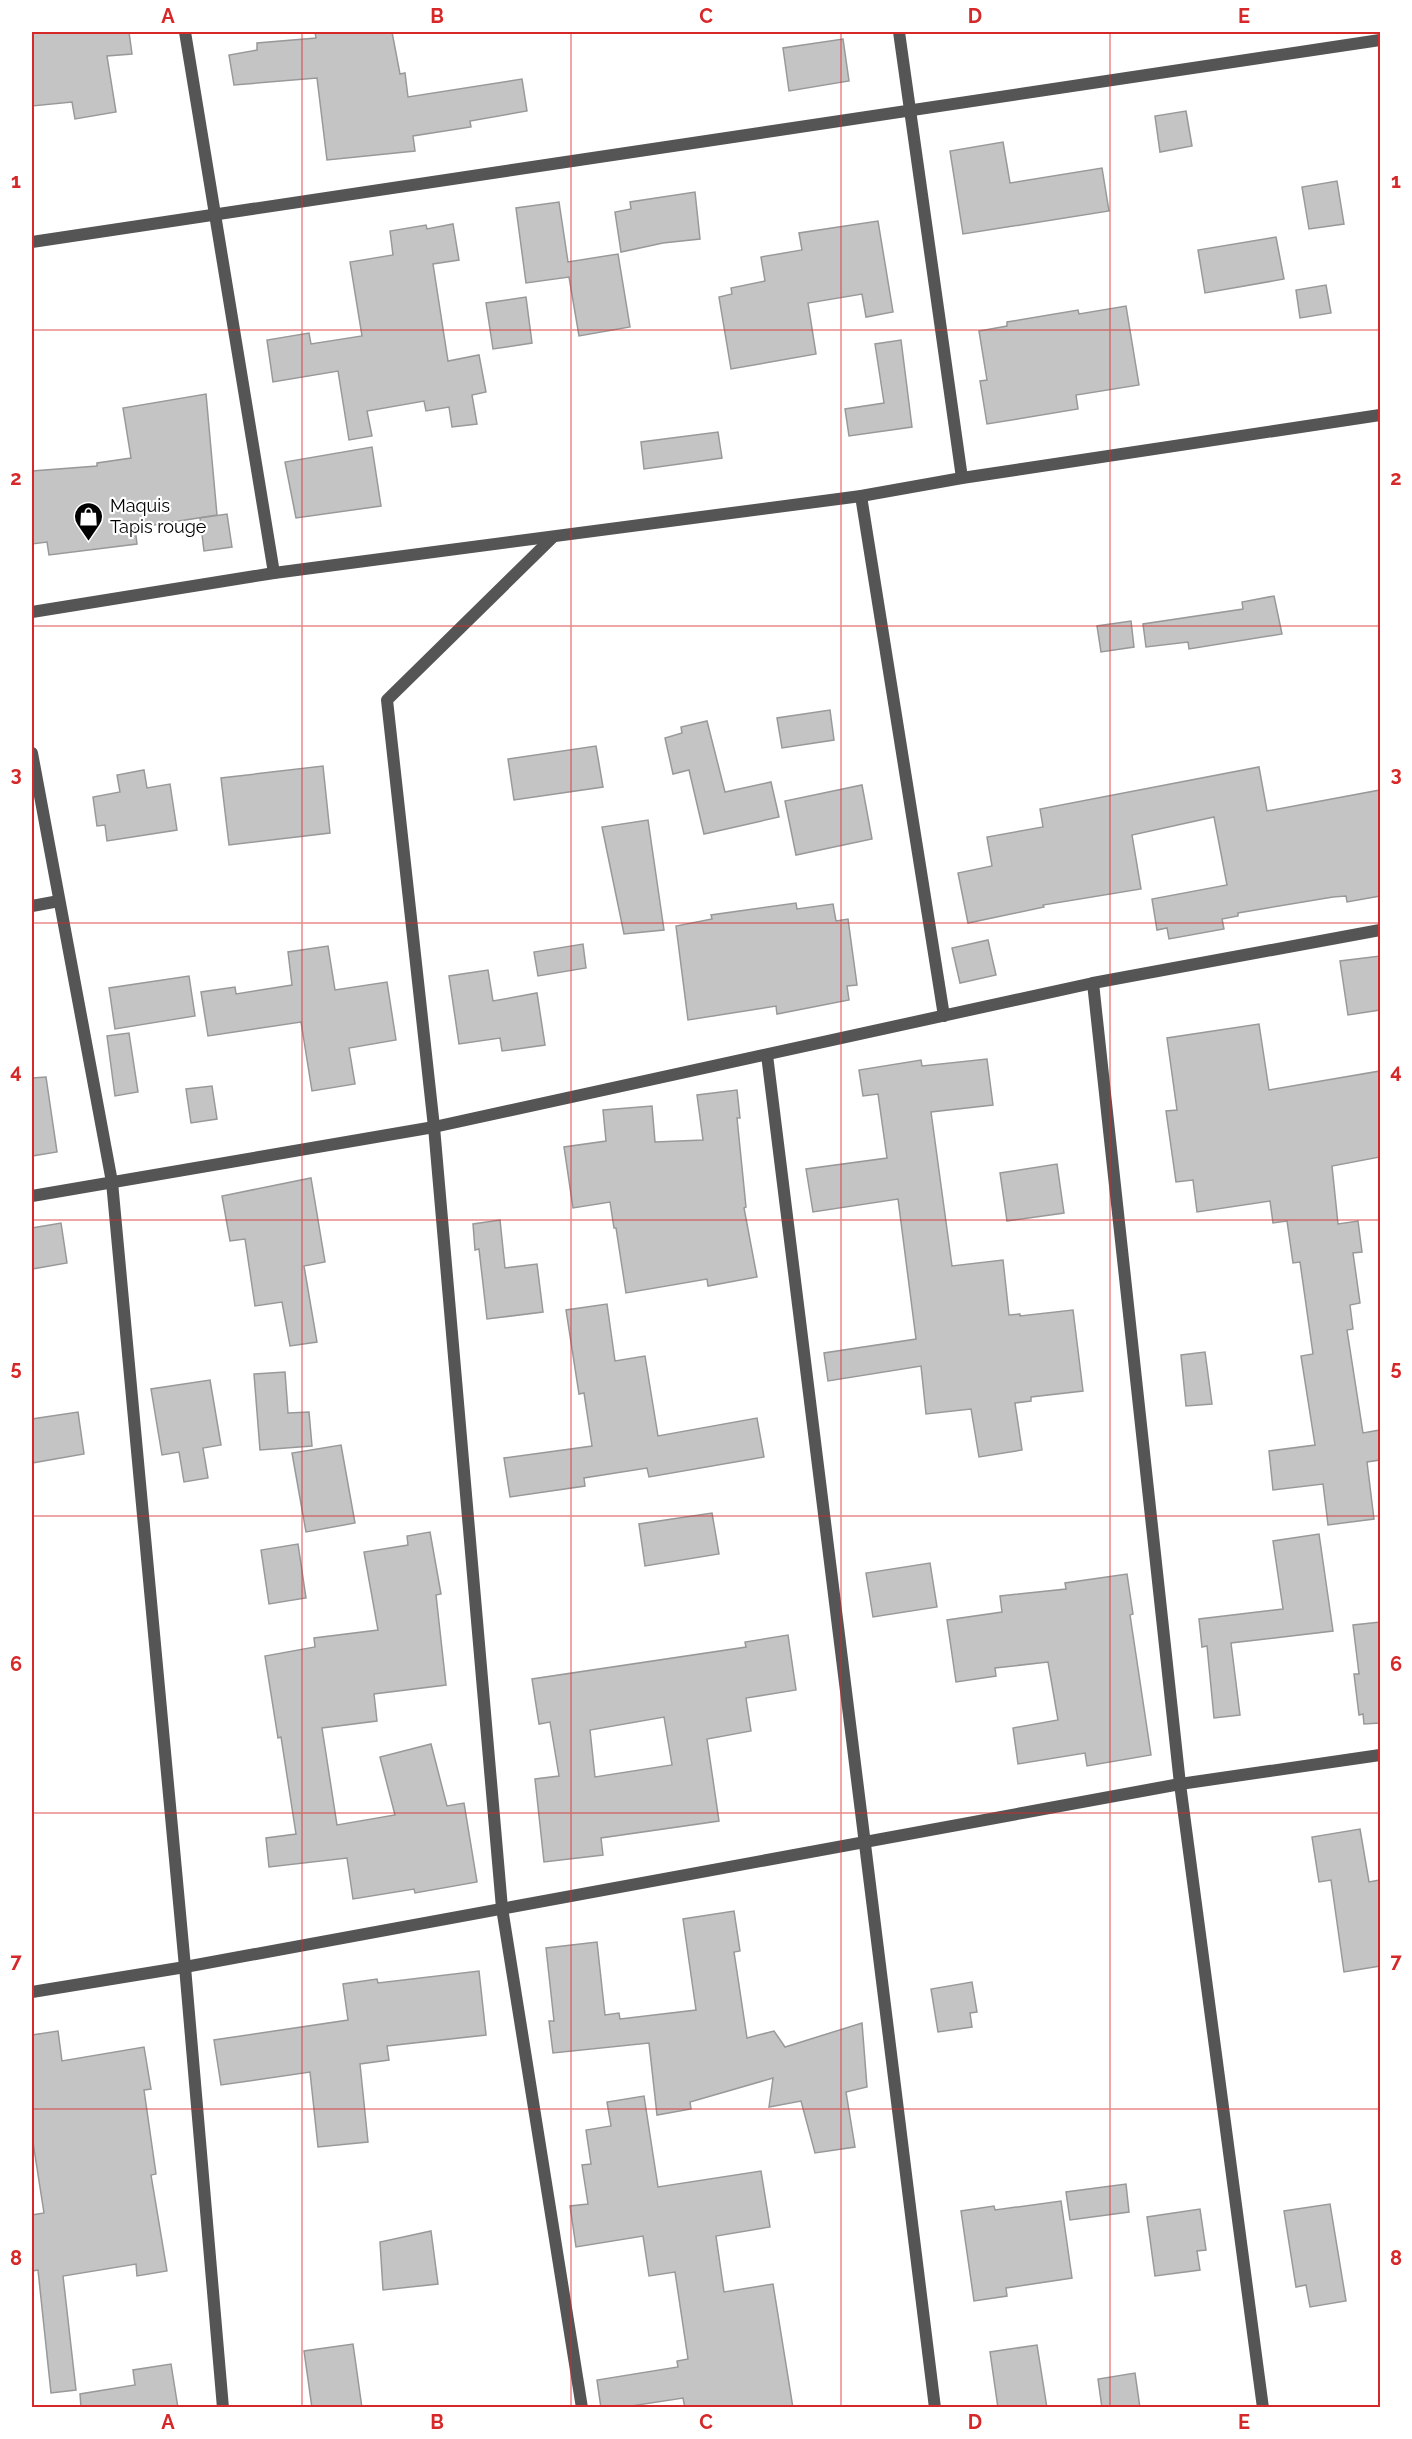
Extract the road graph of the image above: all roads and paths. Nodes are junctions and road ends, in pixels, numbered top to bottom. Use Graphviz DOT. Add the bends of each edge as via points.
graph roads {
  1 [pos="185,32"];
  2 [pos="900,32"];
  3 [pos="1380,40"];
  4 [pos="911,110"];
  5 [pos="215,214"];
  6 [pos="32,242"];
  7 [pos="1380,415"];
  8 [pos="962,478"];
  9 [pos="861,496"];
  10 [pos="553,537"];
  11 [pos="274,573"];
  12 [pos="32,612"];
  13 [pos="32,753"];
  14 [pos="59,901"];
  15 [pos="32,906"];
  16 [pos="1380,930"];
  17 [pos="1093,983"];
  18 [pos="944,1016"];
  19 [pos="767,1055"];
  20 [pos="434,1127"];
  21 [pos="112,1182"];
  22 [pos="32,1196"];
  23 [pos="1380,1755"];
  24 [pos="1180,1784"];
  25 [pos="864,1841"];
  26 [pos="502,1908"];
  27 [pos="185,1967"];
  28 [pos="32,1992"];
  29 [pos="223,2408"];
  30 [pos="582,2408"];
  31 [pos="935,2408"];
  32 [pos="1263,2408"];
  1 -- 5 [label="street"];
  2 -- 4 [label="street"];
  3 -- 4 [label="street"];
  4 -- 5 [label="street"];
  4 -- 8 [label="street"];
  5 -- 6 [label="street"];
  5 -- 11 [label="street"];
  7 -- 8 [label="street"];
  8 -- 9 [label="street"];
  9 -- 10 [label="street"];
  9 -- 18 [label="street"];
  10 -- 11 [label="street"];
  10 -- 20 [label="street" via="387,700"];
  11 -- 12 [label="street"];
  13 -- 14 [label="street"];
  14 -- 15 [label="street"];
  14 -- 21 [label="street"];
  16 -- 17 [label="street"];
  17 -- 18 [label="street"];
  17 -- 24 [label="street"];
  18 -- 19 [label="street"];
  19 -- 20 [label="street"];
  19 -- 25 [label="street"];
  20 -- 21 [label="street"];
  20 -- 26 [label="street"];
  21 -- 22 [label="street"];
  21 -- 27 [label="street"];
  23 -- 24 [label="street"];
  24 -- 25 [label="street"];
  24 -- 32 [label="street"];
  25 -- 26 [label="street"];
  25 -- 31 [label="street"];
  26 -- 27 [label="street"];
  26 -- 30 [label="street"];
  27 -- 28 [label="street"];
  27 -- 29 [label="street"];
}
